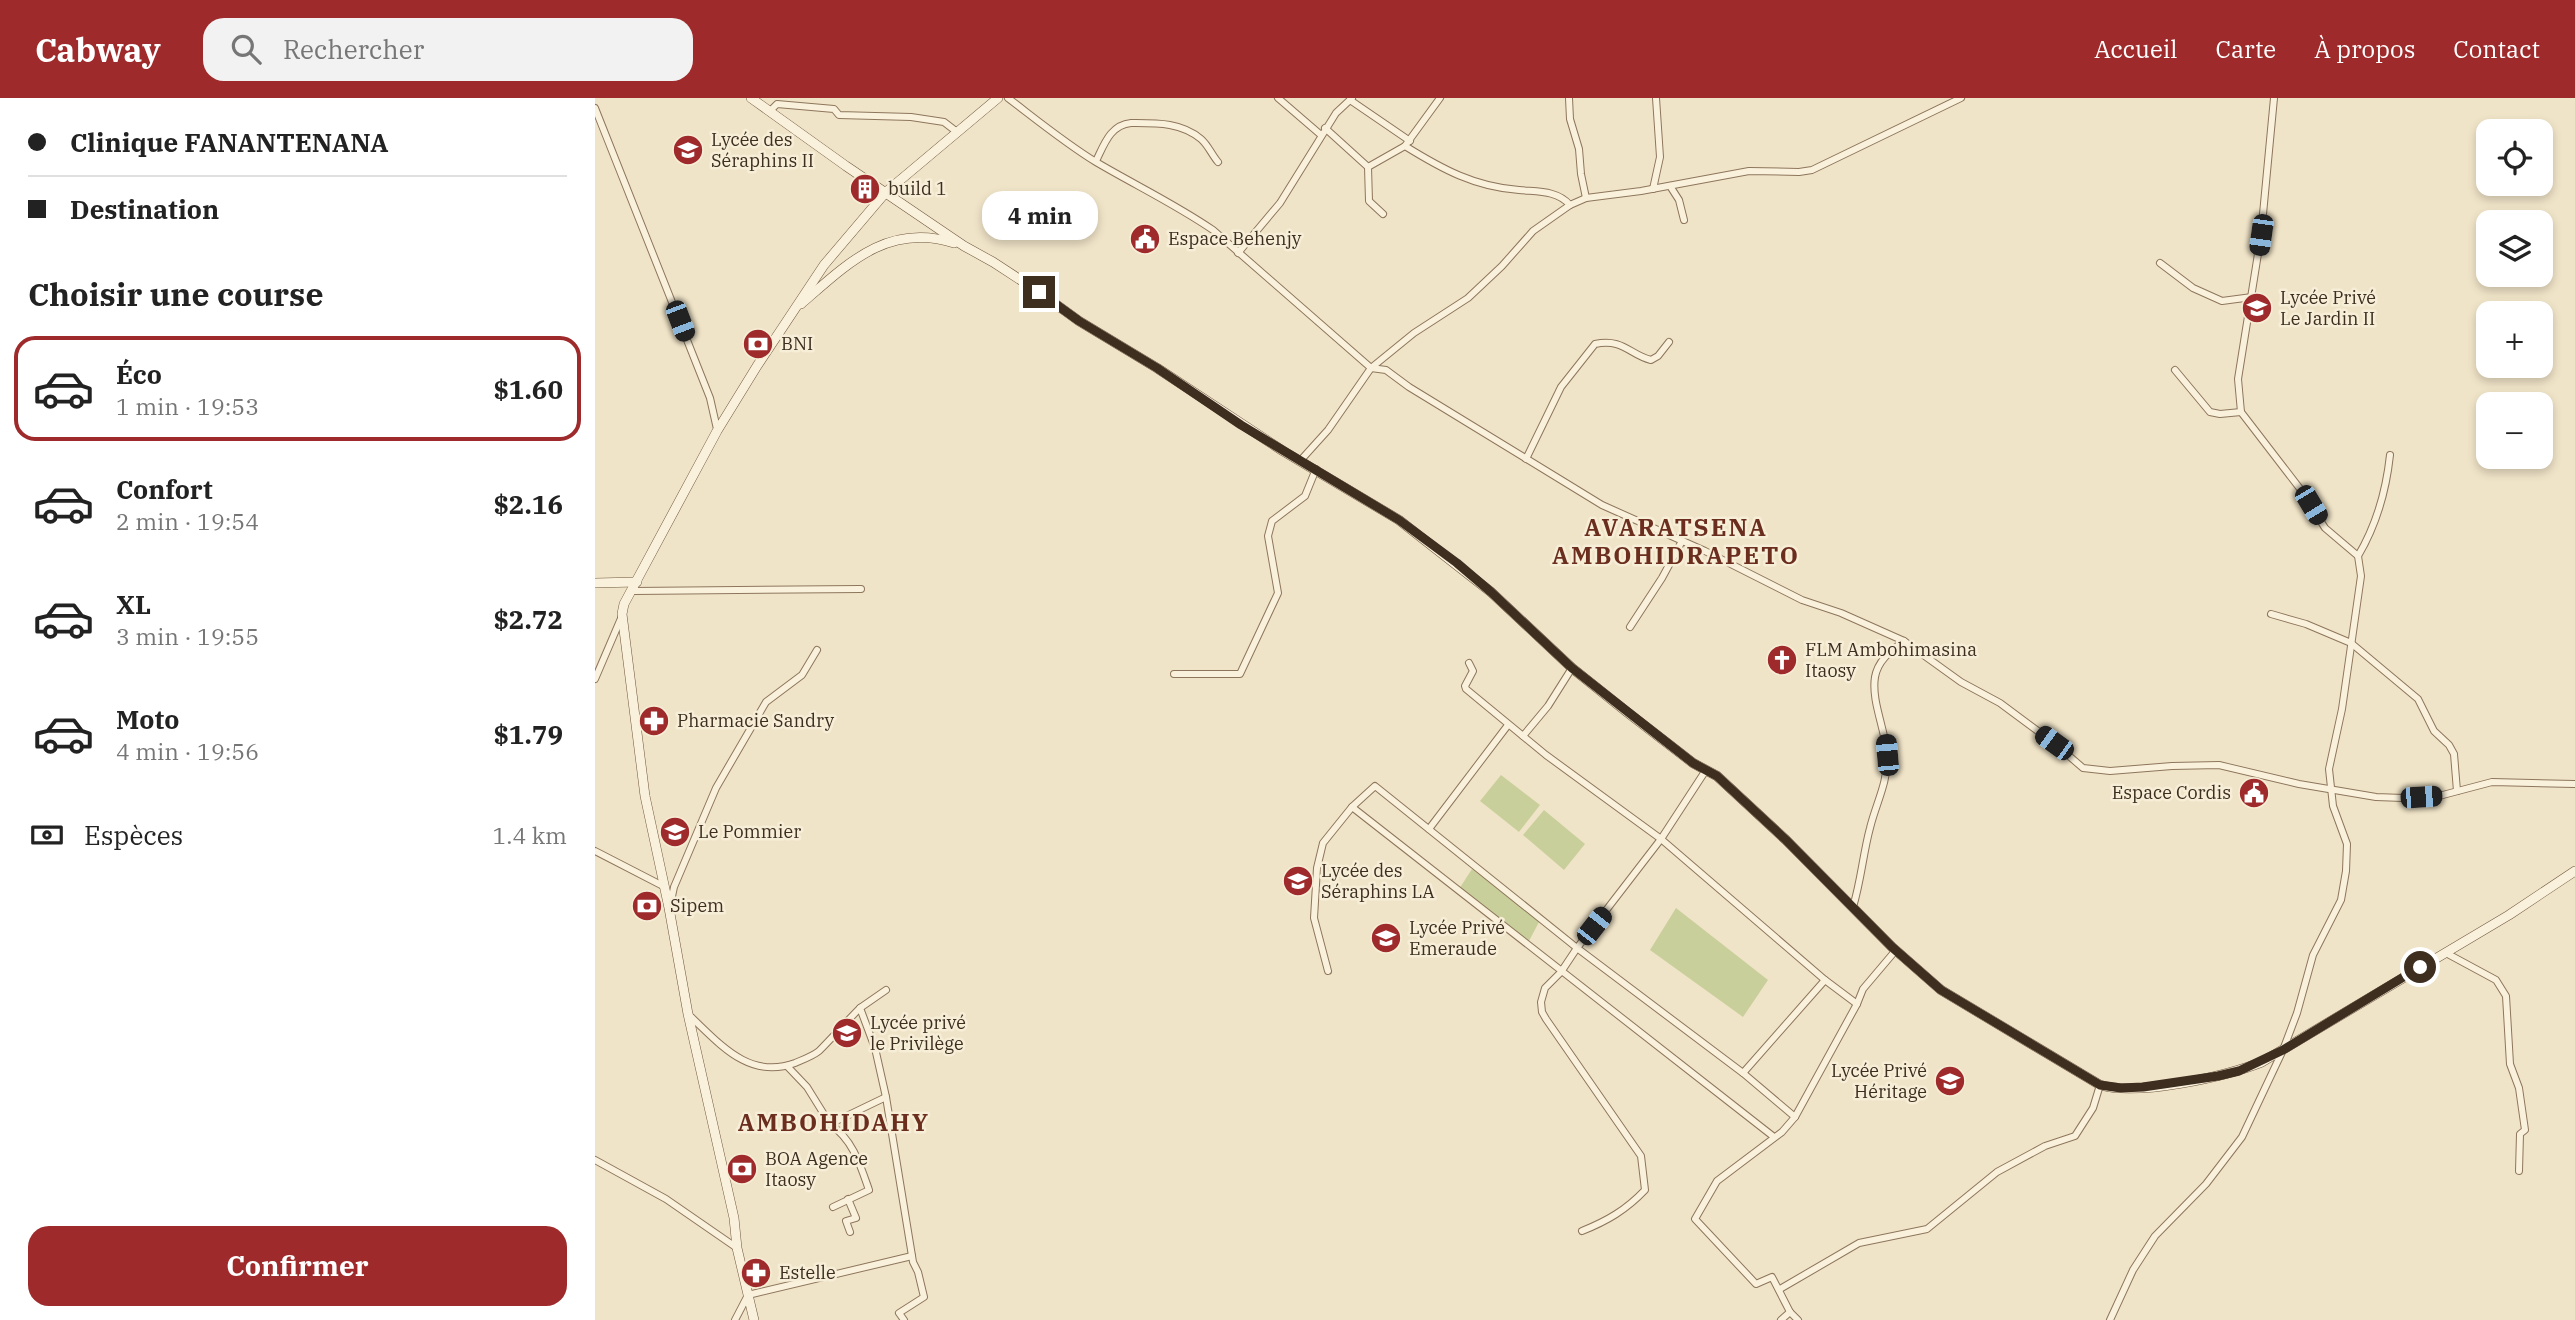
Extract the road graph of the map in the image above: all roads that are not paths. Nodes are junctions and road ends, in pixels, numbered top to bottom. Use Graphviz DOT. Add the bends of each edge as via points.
graph roads {
  1 [pos="751,98"];
  2 [pos="832,98"];
  3 [pos="998,98"];
  4 [pos="1009,98"];
  5 [pos="1278,98"];
  6 [pos="1440,98"];
  7 [pos="1569,98"];
  8 [pos="1656,98"];
  9 [pos="1961,98"];
  10 [pos="2274,98"];
  11 [pos="1351,99"];
  12 [pos="595,108"];
  13 [pos="834,109"];
  14 [pos="771,110"];
  15 [pos="957,132"];
  16 [pos="1323,132"];
  17 [pos="1407,144"];
  18 [pos="1096,161"];
  19 [pos="1218,162"];
  20 [pos="1368,167"];
  21 [pos="1670,186"];
  22 [pos="1653,189"];
  23 [pos="886,192"];
  24 [pos="1586,198"];
  25 [pos="1570,205"];
  26 [pos="1383,214"];
  27 [pos="1684,220"];
  28 [pos="964,246"];
  29 [pos="1238,253"];
  30 [pos="2160,263"];
  31 [pos="2252,298"];
  32 [pos="797,307"];
  33 [pos="1669,342"];
  34 [pos="1371,368"];
  35 [pos="2175,370"];
  36 [pos="2241,412"];
  37 [pos="717,431"];
  38 [pos="2390,455"];
  39 [pos="1527,459"];
  40 [pos="1300,461"];
  41 [pos="1316,469"];
  42 [pos="1682,541"];
  43 [pos="2358,556"];
  44 [pos="595,583"];
  45 [pos="635,587"];
  46 [pos="861,589"];
  47 [pos="622,614"];
  48 [pos="2271,614"];
  49 [pos="1630,627"];
  50 [pos="1904,641"];
  51 [pos="2351,643"];
  52 [pos="817,650"];
  53 [pos="1469,663"];
  54 [pos="1572,668"];
  55 [pos="1174,674"];
  56 [pos="595,676"];
  57 [pos="1508,725"];
  58 [pos="1523,736"];
  59 [pos="1706,770"];
  60 [pos="2575,784"];
  61 [pos="2330,789"];
  62 [pos="2457,792"];
  63 [pos="1352,807"];
  64 [pos="1429,829"];
  65 [pos="1661,839"];
  66 [pos="595,851"];
  67 [pos="2575,872"];
  68 [pos="663,886"];
  69 [pos="1853,907"];
  70 [pos="669,908"];
  71 [pos="1577,948"];
  72 [pos="1896,950"];
  73 [pos="2446,953"];
  74 [pos="1328,971"];
  75 [pos="1561,972"];
  76 [pos="1825,980"];
  77 [pos="886,990"];
  78 [pos="1857,1004"];
  79 [pos="860,1008"];
  80 [pos="688,1014"];
  81 [pos="2283,1050"];
  82 [pos="787,1066"];
  83 [pos="1743,1073"];
  84 [pos="2100,1085"];
  85 [pos="886,1097"];
  86 [pos="1795,1117"];
  87 [pos="830,1124"];
  88 [pos="1774,1137"];
  89 [pos="595,1160"];
  90 [pos="2519,1171"];
  91 [pos="848,1199"];
  92 [pos="833,1207"];
  93 [pos="1582,1231"];
  94 [pos="850,1232"];
  95 [pos="737,1248"];
  96 [pos="912,1256"];
  97 [pos="1780,1289"];
  98 [pos="748,1296"];
  99 [pos="1790,1312"];
  100 [pos="735,1320"];
  101 [pos="754,1320"];
  102 [pos="905,1320"];
  103 [pos="1781,1320"];
  104 [pos="1798,1320"];
  105 [pos="2110,1320"];
  1 -- 14 [label="street"];
  2 -- 13 [label="street"];
  3 -- 15 [label="street"];
  4 -- 18 [label="street"];
  5 -- 16 [label="street"];
  6 -- 17 [label="street"];
  7 -- 24 [label="street"];
  8 -- 22 [label="street" via="1660,157"];
  9 -- 21 [label="street" via="1812,170 1749,171"];
  10 -- 31 [label="street"];
  11 -- 16 [label="street"];
  11 -- 17 [label="street"];
  12 -- 37 [label="street" via="710,398"];
  13 -- 14 [label="street" via="777,104"];
  13 -- 15 [label="street" via="839,115 944,122"];
  14 -- 23 [label="street"];
  15 -- 23 [label="street"];
  16 -- 20 [label="street"];
  16 -- 29 [label="street" via="1280,203"];
  17 -- 20 [label="street"];
  17 -- 25 [label="street" via="1459,177 1501,188 1550,193"];
  18 -- 19 [label="street" via="1114,129 1145,123 1187,129"];
  18 -- 29 [label="street" via="1185,210"];
  20 -- 26 [label="street" via="1369,201"];
  21 -- 22 [label="street"];
  21 -- 27 [label="street"];
  22 -- 24 [label="street"];
  23 -- 28 [label="street"];
  23 -- 32 [label="street" via="824,265"];
  24 -- 25 [label="street"];
  25 -- 34 [label="street" via="1533,230 1468,298 1414,332"];
  28 -- 32 [label="street" via="924,237 882,243"];
  28 -- 40 [label="street"];
  29 -- 34 [label="street"];
  30 -- 31 [label="street" via="2193,288 2222,300"];
  31 -- 36 [label="street" via="2238,379"];
  32 -- 37 [label="street"];
  33 -- 39 [label="street" via="1651,359 1626,347 1595,344 1561,387"];
  34 -- 39 [label="street" via="1386,370"];
  34 -- 40 [label="street"];
  35 -- 36 [label="street" via="2210,412"];
  36 -- 43 [label="street" via="2325,528"];
  37 -- 45 [label="street"];
  38 -- 43 [label="street" via="2372,532"];
  39 -- 42 [label="street" via="1602,505"];
  40 -- 41 [label="street"];
  41 -- 54 [label="street" via="1399,520 1457,563"];
  41 -- 55 [label="street" via="1305,496 1272,521 1268,536 1278,593 1240,674"];
  42 -- 49 [label="street"];
  42 -- 50 [label="street" via="1803,600"];
  43 -- 51 [label="street" via="2361,576"];
  44 -- 45 [label="street"];
  45 -- 46 [label="street"];
  45 -- 47 [label="street"];
  47 -- 56 [label="street"];
  47 -- 68 [label="street" via="645,796"];
  48 -- 51 [label="street"];
  50 -- 61 [label="street" via="1961,682 2000,703 2083,768 2110,771 2219,765"];
  50 -- 69 [label="street" via="1881,660 1874,679 1886,739 1887,775"];
  51 -- 61 [label="street" via="2329,769"];
  51 -- 62 [label="street" via="2418,699 2434,731 2454,754"];
  52 -- 70 [label="street" via="802,675 766,702 716,788"];
  53 -- 57 [label="street" via="1473,671 1466,690"];
  54 -- 58 [label="street"];
  54 -- 59 [label="street"];
  57 -- 58 [label="street"];
  57 -- 64 [label="street"];
  58 -- 65 [label="street"];
  59 -- 65 [label="street"];
  59 -- 69 [label="street"];
  60 -- 62 [label="street" via="2492,782"];
  61 -- 62 [label="street" via="2403,798"];
  61 -- 81 [label="street" via="2347,844 2341,900 2313,955"];
  63 -- 64 [label="street" via="1375,786"];
  63 -- 74 [label="street" via="1323,843 1317,868 1314,918"];
  63 -- 75 [label="street"];
  64 -- 71 [label="street"];
  65 -- 71 [label="street"];
  65 -- 76 [label="street"];
  66 -- 68 [label="street"];
  67 -- 73 [label="street"];
  68 -- 70 [label="street"];
  69 -- 72 [label="street"];
  70 -- 80 [label="street"];
  71 -- 75 [label="street"];
  71 -- 83 [label="street"];
  72 -- 78 [label="street" via="1863,989"];
  72 -- 84 [label="street" via="1941,990"];
  73 -- 81 [label="street"];
  73 -- 90 [label="street" via="2496,980 2506,996 2510,1064 2525,1130 2520,1134"];
  75 -- 88 [label="street"];
  75 -- 93 [label="street" via="1545,988 1542,1012 1641,1156 1644,1173 1645,1190 1631,1205 1609,1221"];
  76 -- 78 [label="street"];
  76 -- 83 [label="street"];
  77 -- 79 [label="street"];
  78 -- 86 [label="street"];
  79 -- 82 [label="street" via="818,1052"];
  79 -- 85 [label="street"];
  80 -- 82 [label="street" via="751,1065"];
  80 -- 95 [label="street"];
  81 -- 84 [label="street" via="2218,1076 2143,1087"];
  81 -- 105 [label="street" via="2242,1137 2206,1184 2155,1236"];
  82 -- 87 [label="street" via="807,1087"];
  83 -- 86 [label="street"];
  84 -- 97 [label="street" via="2093,1108 2075,1136 1997,1172 1927,1229 1859,1242"];
  85 -- 87 [label="street"];
  85 -- 96 [label="street"];
  86 -- 88 [label="street"];
  87 -- 91 [label="street" via="850,1142 869,1190"];
  88 -- 97 [label="street" via="1717,1181 1695,1219 1756,1284 1772,1277"];
  89 -- 95 [label="street" via="666,1199"];
  91 -- 92 [label="street"];
  91 -- 94 [label="street" via="856,1218 846,1221"];
  95 -- 98 [label="street"];
  96 -- 98 [label="street"];
  96 -- 102 [label="street" via="924,1297 899,1313"];
  97 -- 99 [label="street"];
  98 -- 100 [label="street"];
  98 -- 101 [label="street"];
  99 -- 103 [label="street"];
  99 -- 104 [label="street"];
}
